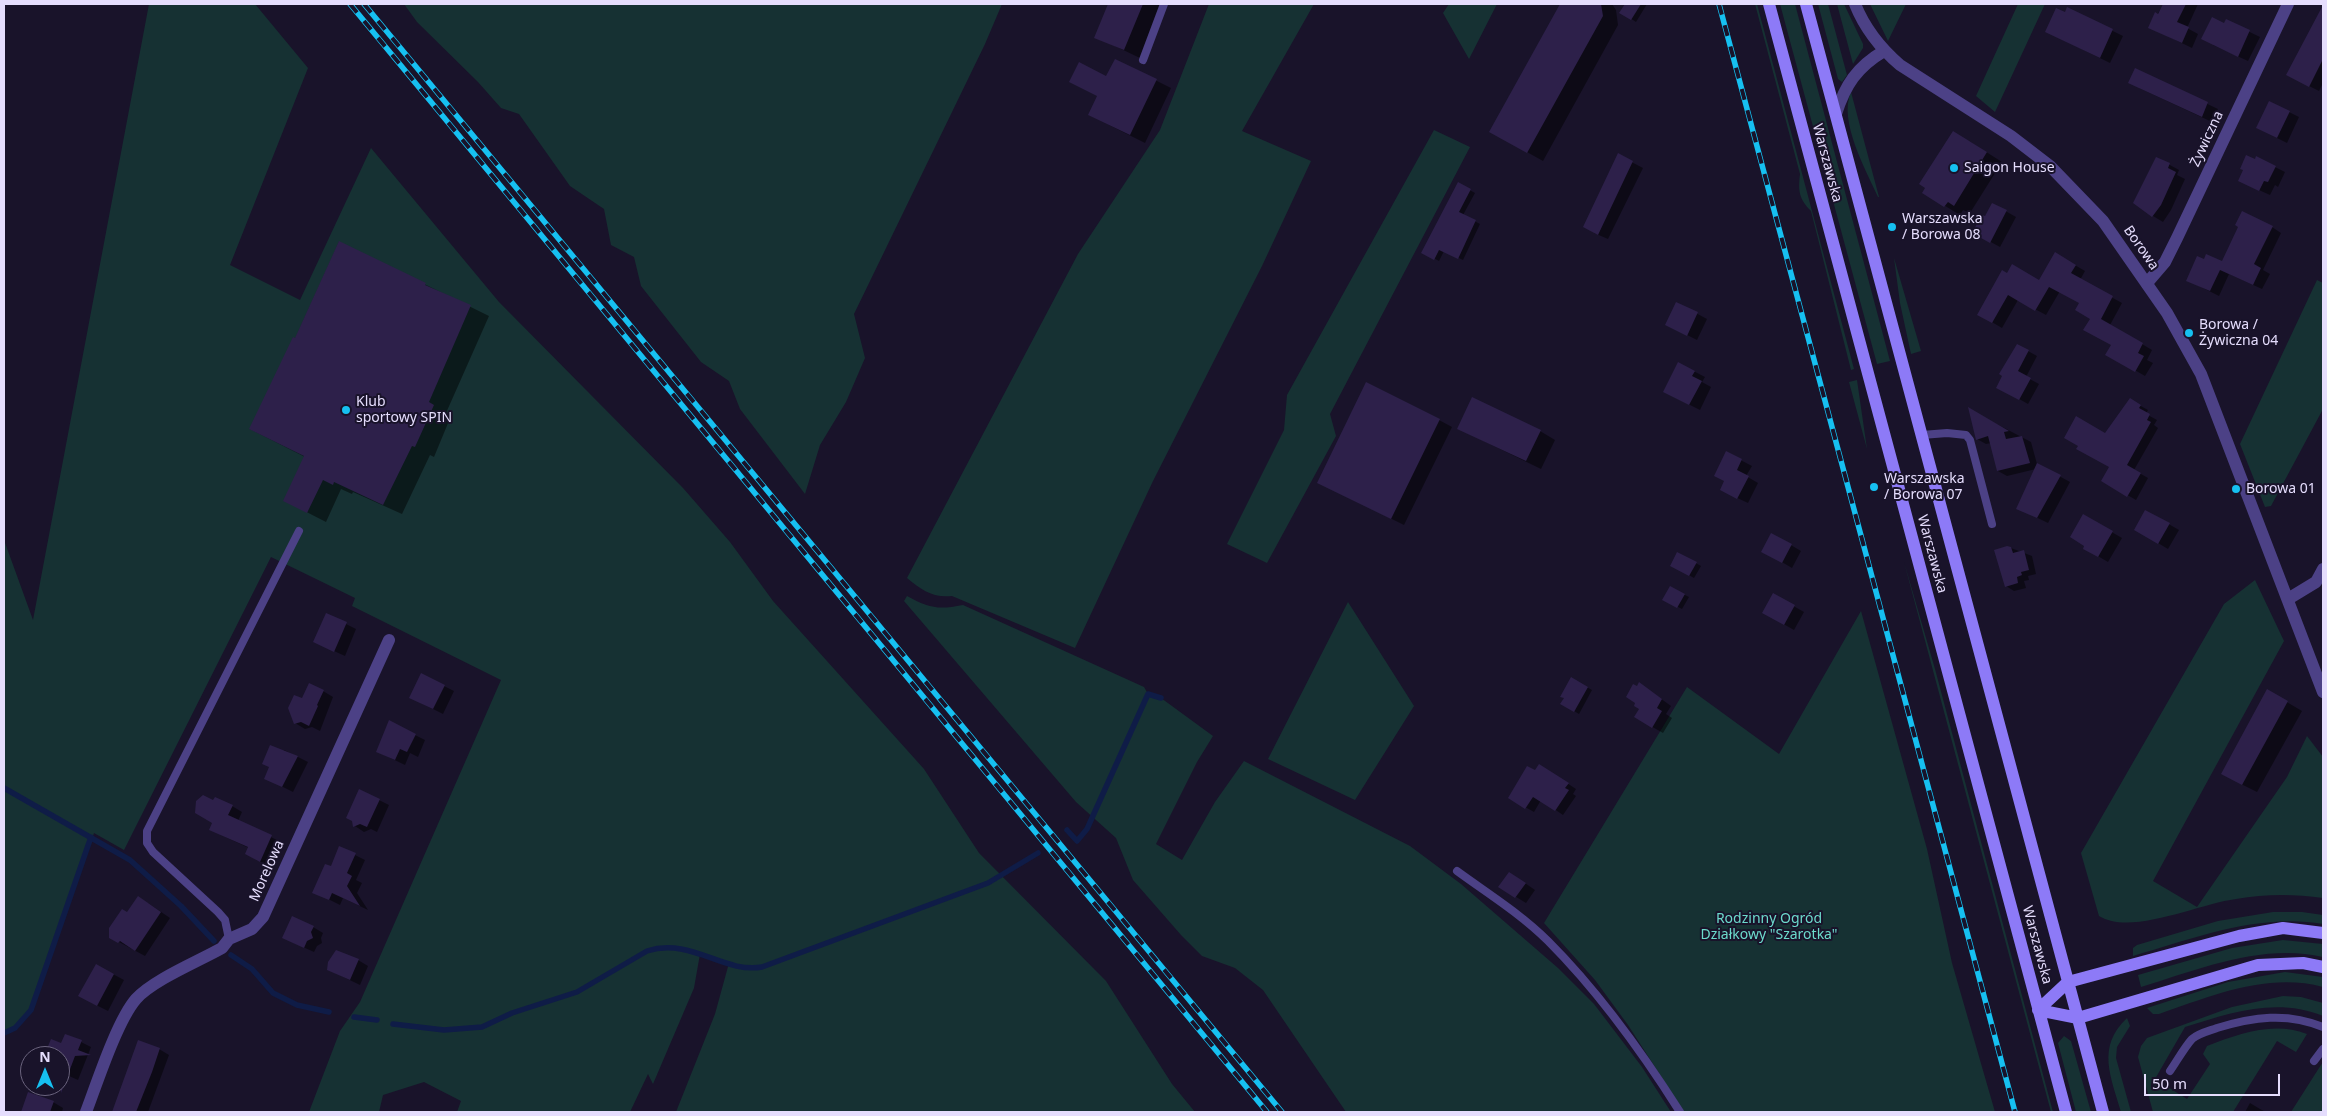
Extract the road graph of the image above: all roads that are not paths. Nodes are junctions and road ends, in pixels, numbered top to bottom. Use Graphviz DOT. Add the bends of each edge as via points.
graph roads {
  1 [pos="1164,4"];
  2 [pos="1769,4"];
  3 [pos="1806,4"];
  4 [pos="1855,4"];
  5 [pos="2288,4"];
  6 [pos="1884,51"];
  7 [pos="1143,60"];
  8 [pos="1836,114"];
  9 [pos="2147,283"];
  10 [pos="1922,435"];
  11 [pos="1992,524"];
  12 [pos="299,531"];
  13 [pos="2323,570"];
  14 [pos="2288,599"];
  15 [pos="389,640"];
  16 [pos="2323,692"];
  17 [pos="1457,871"];
  18 [pos="2323,933"];
  19 [pos="229,939"];
  20 [pos="2323,966"];
  21 [pos="2068,982"];
  22 [pos="2038,1010"];
  23 [pos="2078,1018"];
  24 [pos="2323,1027"];
  25 [pos="2323,1049"];
  26 [pos="2314,1061"];
  27 [pos="2170,1071"];
  28 [pos="86,1112"];
  29 [pos="1680,1112"];
  30 [pos="2066,1112"];
  31 [pos="2103,1112"];
  1 -- 7 [label="lane"];
  2 -- 22 [label="main road, Warszawska"];
  3 -- 8 [label="main road, Warszawska"];
  4 -- 6 [label="street, Borowa" via="1866,28"];
  5 -- 9 [label="street, Żywiczna" via="2165,262"];
  6 -- 8 [label="street" via="1853,75 1842,93"];
  6 -- 9 [label="street, Borowa" via="1916,77 2011,136 2050,166 2103,221"];
  8 -- 10 [label="main road, Warszawska"];
  9 -- 14 [label="street, Borowa" via="2185,342 2201,374"];
  10 -- 11 [label="lane" via="1958,434 1966,435 1970,440"];
  10 -- 21 [label="main road, Warszawska"];
  12 -- 19 [label="lane" via="147,831 147,843 153,852 225,920"];
  13 -- 14 [label="street" via="2316,582"];
  14 -- 16 [label="street, Borowa"];
  15 -- 19 [label="street, Morelowa" via="263,917 252,928"];
  17 -- 29 [label="lane" via="1547,939 1620,1026"];
  18 -- 21 [label="main road" via="2283,928 2259,931"];
  19 -- 28 [label="street, Morelowa" via="222,948 155,984 136,1000"];
  20 -- 23 [label="main road" via="2302,963 2258,965"];
  21 -- 22 [label="main road"];
  21 -- 23 [label="main road, Warszawska"];
  22 -- 23 [label="main road"];
  22 -- 30 [label="main road, Warszawska"];
  23 -- 31 [label="main road, Warszawska"];
  24 -- 27 [label="lane" via="2290,1018 2245,1019 2198,1034"];
  25 -- 26 [label="lane"];
}
